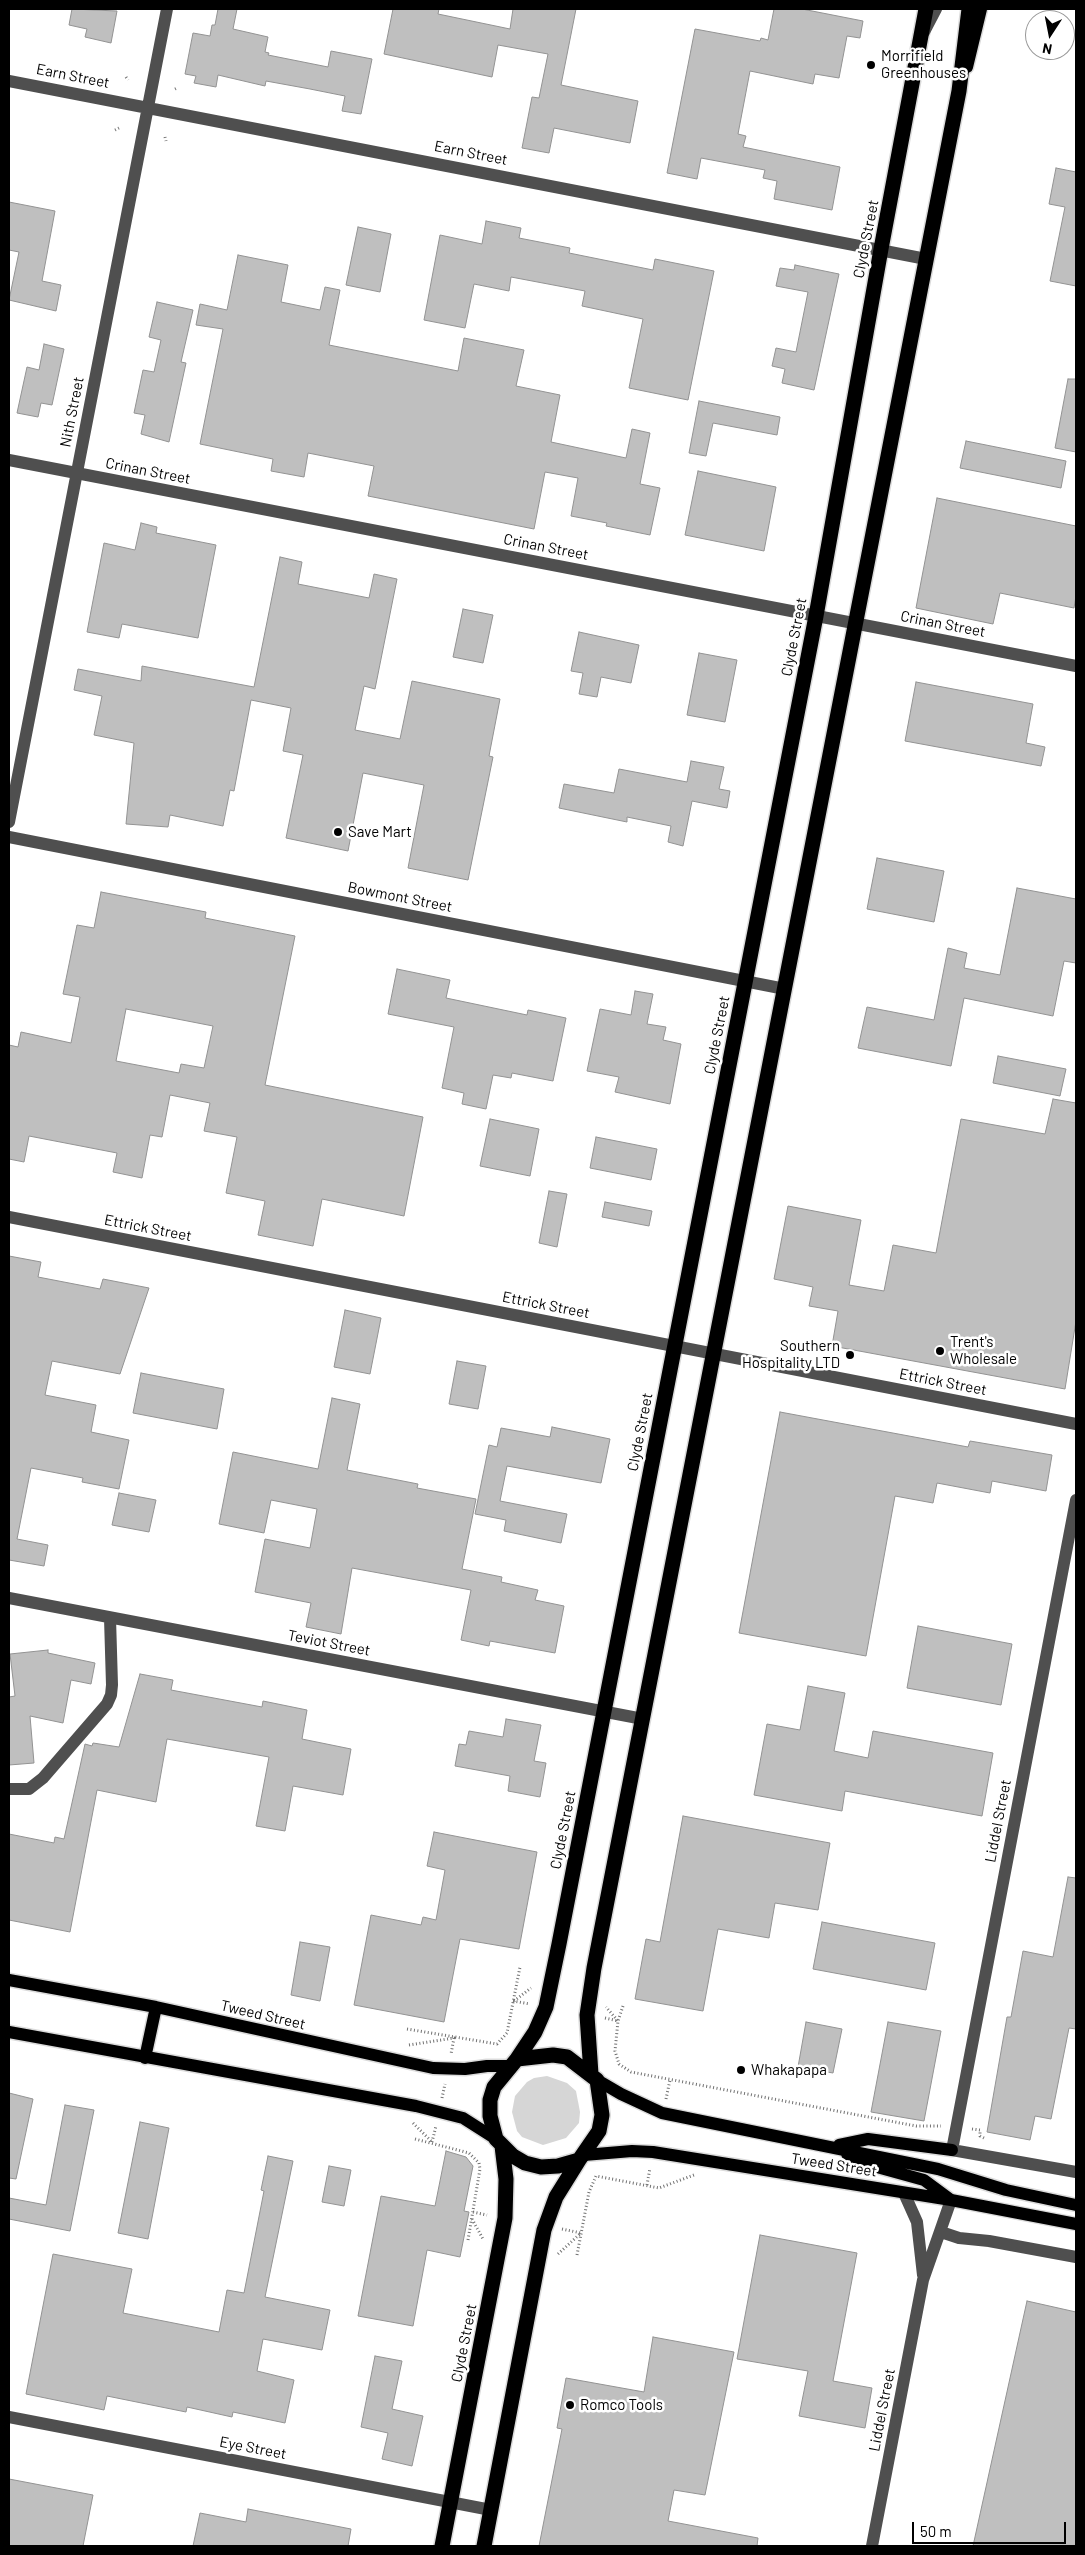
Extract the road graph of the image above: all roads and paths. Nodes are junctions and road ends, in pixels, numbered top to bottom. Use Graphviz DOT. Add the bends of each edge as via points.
graph roads {
  1 [pos="167,9"];
  2 [pos="926,9"];
  3 [pos="936,9"];
  4 [pos="969,9"];
  5 [pos="981,9"];
  6 [pos="923,34"];
  7 [pos="9,80"];
  8 [pos="959,91"];
  9 [pos="148,107"];
  10 [pos="881,250"];
  11 [pos="926,259"];
  12 [pos="9,460"];
  13 [pos="77,473"];
  14 [pos="816,616"];
  15 [pos="856,624"];
  16 [pos="1076,666"];
  17 [pos="9,822"];
  18 [pos="9,838"];
  19 [pos="746,981"];
  20 [pos="786,989"];
  21 [pos="9,1217"];
  22 [pos="675,1346"];
  23 [pos="715,1354"];
  24 [pos="1076,1424"];
  25 [pos="1076,1500"];
  26 [pos="9,1598"];
  27 [pos="110,1618"];
  28 [pos="604,1712"];
  29 [pos="643,1719"];
  30 [pos="9,1789"];
  31 [pos="520,1967"];
  32 [pos="9,1980"];
  33 [pos="533,1983"];
  34 [pos="514,2001"];
  35 [pos="606,2006"];
  36 [pos="623,2006"];
  37 [pos="156,2007"];
  38 [pos="546,2007"];
  39 [pos="588,2015"];
  40 [pos="618,2020"];
  41 [pos="407,2029"];
  42 [pos="9,2032"];
  43 [pos="454,2038"];
  44 [pos="404,2046"];
  45 [pos="145,2058"];
  46 [pos="514,2063"];
  47 [pos="448,2070"];
  48 [pos="594,2077"];
  49 [pos="670,2080"];
  50 [pos="439,2111"];
  51 [pos="662,2113"];
  52 [pos="933,2126"];
  53 [pos="418,2128"];
  54 [pos="415,2139"];
  55 [pos="432,2142"];
  56 [pos="499,2143"];
  57 [pos="832,2146"];
  58 [pos="952,2150"];
  59 [pos="654,2152"];
  60 [pos="582,2157"];
  61 [pos="1076,2172"];
  62 [pos="672,2183"];
  63 [pos="648,2185"];
  64 [pos="904,2193"];
  65 [pos="951,2200"];
  66 [pos="1075,2204"];
  67 [pos="473,2212"];
  68 [pos="505,2218"];
  69 [pos="472,2219"];
  70 [pos="1074,2224"];
  71 [pos="546,2225"];
  72 [pos="942,2232"];
  73 [pos="581,2233"];
  74 [pos="468,2240"];
  75 [pos="484,2240"];
  76 [pos="561,2250"];
  77 [pos="577,2255"];
  78 [pos="1076,2257"];
  79 [pos="923,2280"];
  80 [pos="9,2417"];
  81 [pos="450,2502"];
  82 [pos="491,2510"];
  83 [pos="442,2546"];
  84 [pos="484,2546"];
  85 [pos="872,2546"];
  1 -- 9 [label="street, Nith Street"];
  2 -- 6 [label="highway, Clyde Street"];
  3 -- 6 [label="street"];
  4 -- 8 [label="highway"];
  5 -- 8 [label="main road"];
  6 -- 10 [label="highway, Clyde Street"];
  7 -- 9 [label="street, Earn Street"];
  8 -- 11 [label="highway"];
  9 -- 10 [label="street, Earn Street"];
  9 -- 13 [label="street, Nith Street"];
  10 -- 11 [label="street, Earn Street"];
  10 -- 14 [label="highway, Clyde Street"];
  11 -- 15 [label="highway"];
  12 -- 13 [label="street, Crinan Street"];
  13 -- 14 [label="street, Crinan Street"];
  13 -- 17 [label="street, Nith Street"];
  14 -- 15 [label="street, Crinan Street"];
  14 -- 19 [label="highway, Clyde Street"];
  15 -- 16 [label="street, Crinan Street"];
  15 -- 20 [label="highway"];
  18 -- 19 [label="street, Bowmont Street"];
  19 -- 20 [label="street, Bowmont Street"];
  19 -- 22 [label="highway, Clyde Street"];
  20 -- 23 [label="highway"];
  21 -- 22 [label="street, Ettrick Street"];
  22 -- 23 [label="street, Ettrick Street"];
  22 -- 28 [label="highway, Clyde Street"];
  23 -- 24 [label="street, Ettrick Street"];
  23 -- 29 [label="highway"];
  25 -- 58 [label="street, Liddel Street"];
  26 -- 27 [label="street, Teviot Street"];
  27 -- 28 [label="street, Teviot Street"];
  27 -- 30 [label="street" via="112,1685 107,1704 43,1778 29,1789"];
  28 -- 29 [label="street, Teviot Street"];
  28 -- 38 [label="highway, Clyde Street"];
  29 -- 39 [label="highway" via="594,1968"];
  31 -- 34 [label="path"];
  32 -- 37 [label="main road, Tweed Street"];
  33 -- 34 [label="path" via="530,1990"];
  34 -- 38 [label="path"];
  34 -- 43 [label="path" via="507,2033 497,2044"];
  35 -- 40 [label="path"];
  36 -- 40 [label="path"];
  37 -- 45 [label="main road"];
  37 -- 47 [label="main road, Tweed Street"];
  38 -- 46 [label="highway, Clyde Street" via="535,2032"];
  39 -- 40 [label="path"];
  39 -- 48 [label="highway"];
  40 -- 49 [label="path" via="615,2043 619,2064 631,2072"];
  41 -- 43 [label="path"];
  42 -- 45 [label="main road"];
  43 -- 44 [label="path"];
  43 -- 47 [label="path"];
  45 -- 50 [label="main road"];
  46 -- 47 [label="main road, Tweed Street"];
  46 -- 48 [label="highway" via="553,2055 567,2057"];
  46 -- 56 [label="highway, Clyde Street" via="494,2087 490,2100 490,2116"];
  47 -- 50 [label="path"];
  48 -- 51 [label="main road, Tweed Street" via="628,2098"];
  48 -- 60 [label="highway" via="602,2115 599,2131"];
  49 -- 51 [label="path"];
  49 -- 52 [label="path" via="916,2126"];
  50 -- 55 [label="path"];
  50 -- 56 [label="main road" via="463,2118"];
  51 -- 57 [label="main road, Tweed Street"];
  53 -- 55 [label="path"];
  54 -- 55 [label="path"];
  55 -- 67 [label="path" via="469,2153 479,2163"];
  56 -- 60 [label="highway" via="525,2163 541,2167 558,2166"];
  56 -- 68 [label="highway, Clyde Street" via="507,2188"];
  57 -- 58 [label="main road" via="868,2139"];
  57 -- 65 [label="main road" via="866,2164 924,2180"];
  57 -- 66 [label="main road, Tweed Street"];
  58 -- 61 [label="street"];
  59 -- 60 [label="main road, Tweed Street" via="632,2151"];
  59 -- 63 [label="path"];
  59 -- 64 [label="main road, Tweed Street"];
  60 -- 71 [label="highway" via="556,2197"];
  62 -- 63 [label="path" via="659,2188"];
  63 -- 73 [label="path" via="602,2176 594,2178"];
  64 -- 65 [label="main road, Tweed Street"];
  64 -- 79 [label="street, Liddel Street" via="917,2222"];
  65 -- 70 [label="main road, Tweed Street"];
  65 -- 72 [label="street, Liddel Street"];
  67 -- 68 [label="path"];
  67 -- 69 [label="path"];
  68 -- 81 [label="highway, Clyde Street"];
  69 -- 74 [label="path"];
  69 -- 75 [label="path"];
  71 -- 73 [label="path"];
  71 -- 82 [label="highway"];
  72 -- 78 [label="street" via="959,2238"];
  72 -- 79 [label="street, Liddel Street"];
  73 -- 76 [label="path"];
  73 -- 77 [label="path"];
  79 -- 85 [label="street, Liddel Street"];
  80 -- 81 [label="street, Eye Street"];
  81 -- 82 [label="street, Eye Street"];
  81 -- 83 [label="highway, Clyde Street"];
  82 -- 84 [label="highway"];
}
